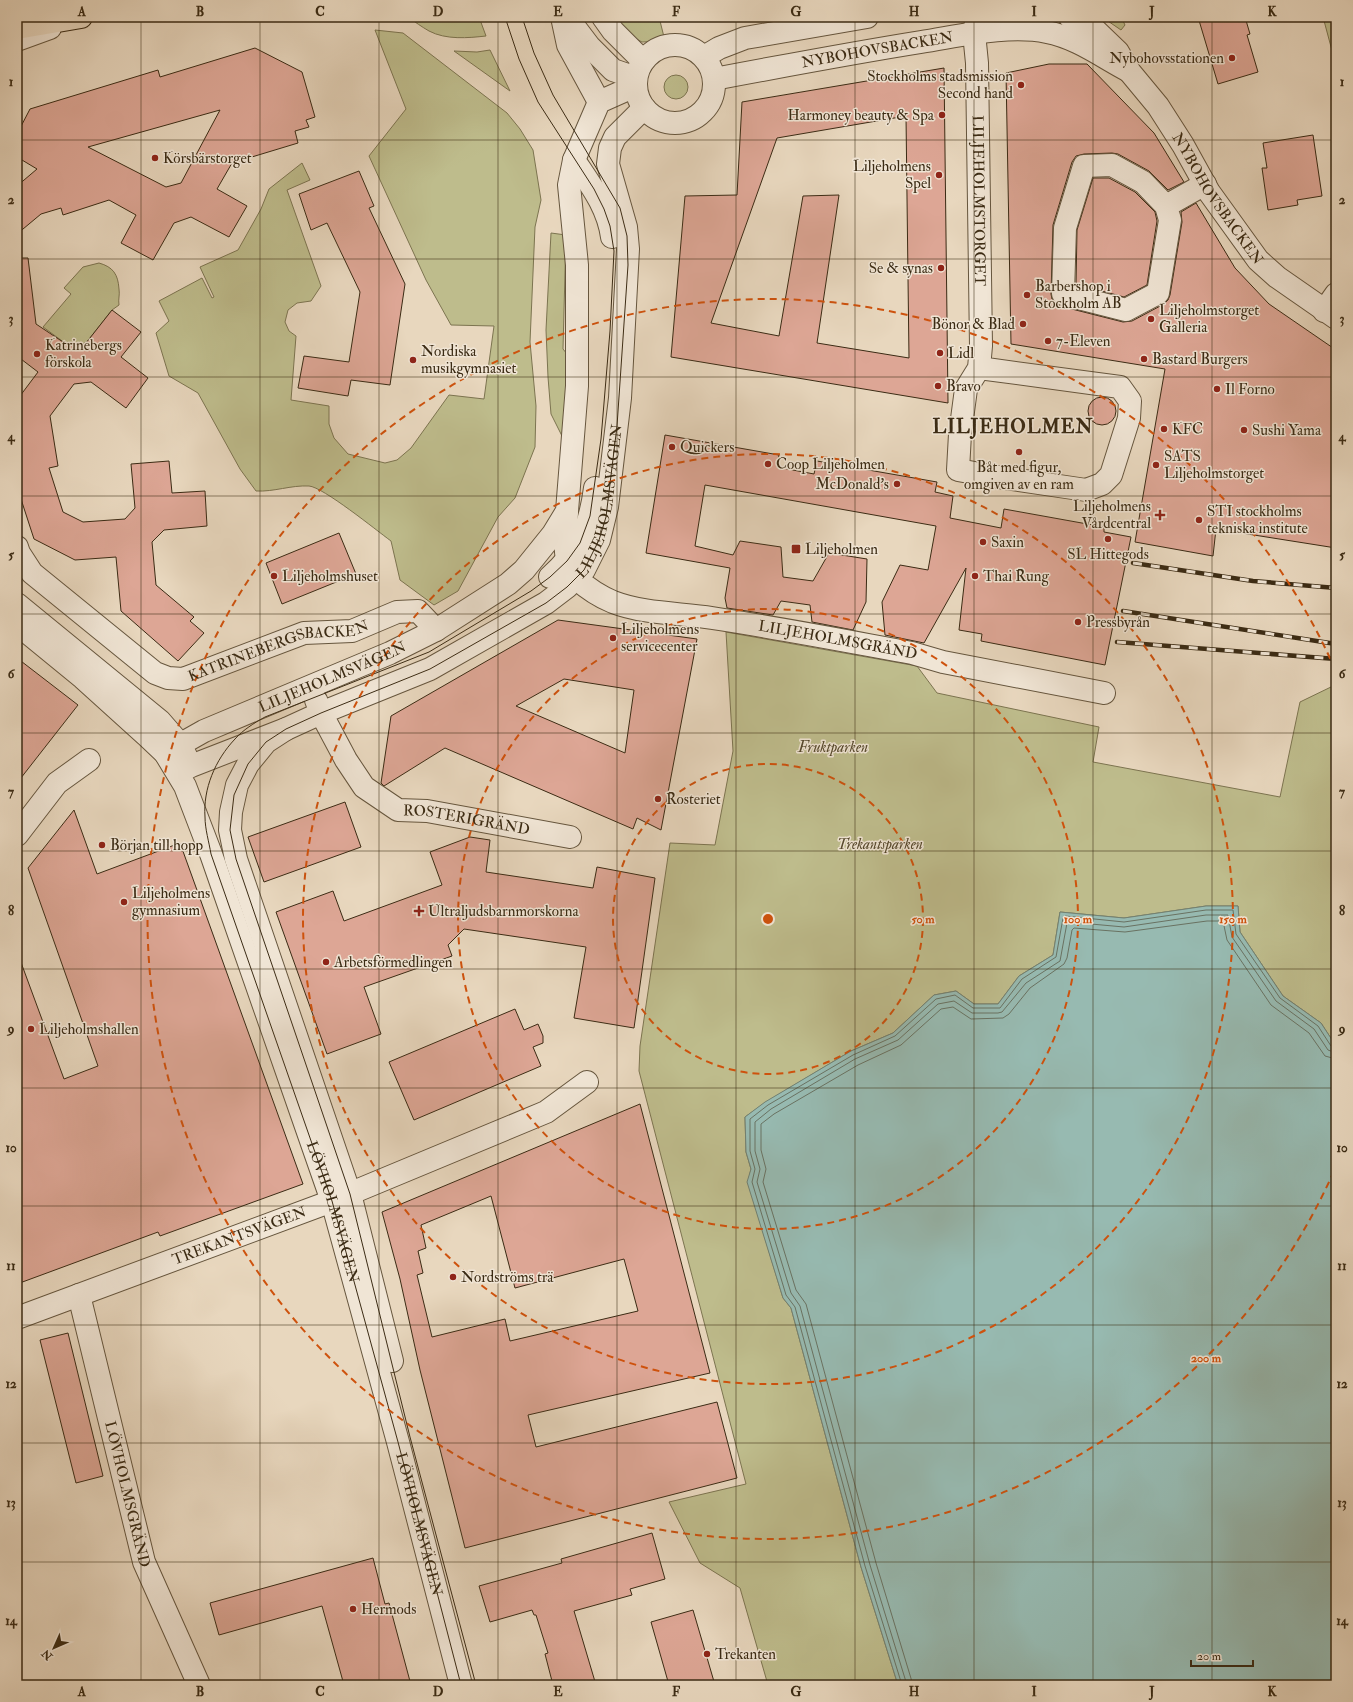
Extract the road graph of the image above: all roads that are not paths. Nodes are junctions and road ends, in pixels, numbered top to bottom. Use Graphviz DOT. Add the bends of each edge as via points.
graph roads {
  1 [pos="81,17"];
  2 [pos="562,17"];
  3 [pos="567,17"];
  4 [pos="603,17"];
  5 [pos="868,17"];
  6 [pos="1070,17"];
  7 [pos="971,22"];
  8 [pos="17,28"];
  9 [pos="17,40"];
  10 [pos="704,57"];
  11 [pos="1129,71"];
  12 [pos="638,75"];
  13 [pos="714,78"];
  14 [pos="599,102"];
  15 [pos="644,108"];
  16 [pos="574,160"];
  17 [pos="1205,184"];
  18 [pos="1166,206"];
  19 [pos="1332,308"];
  20 [pos="979,368"];
  21 [pos="567,511"];
  22 [pos="17,547"];
  23 [pos="572,570"];
  24 [pos="508,584"];
  25 [pos="17,604"];
  26 [pos="17,624"];
  27 [pos="436,630"];
  28 [pos="311,685"];
  29 [pos="1104,693"];
  30 [pos="321,713"];
  31 [pos="286,729"];
  32 [pos="172,748"];
  33 [pos="89,760"];
  34 [pos="184,770"];
  35 [pos="237,784"];
  36 [pos="17,835"];
  37 [pos="570,838"];
  38 [pos="236,859"];
  39 [pos="587,1082"];
  40 [pos="341,1198"];
  41 [pos="79,1295"];
  42 [pos="17,1318"];
  43 [pos="200,1685"];
  44 [pos="461,1685"];
  45 [pos="476,1685"];
  1 -- 8 [label="main road"];
  1 -- 9 [label="street"];
  2 -- 14 [label="street" via="568,45"];
  3 -- 12 [label="street" via="589,46 613,70"];
  4 -- 12 [label="street"];
  5 -- 10 [label="street" via="745,38"];
  6 -- 11 [label="street, NYBOHOVSBACKEN" via="1092,27 1118,52"];
  7 -- 11 [label="street, NYBOHOVSBACKEN" via="1011,30 1060,35 1085,45"];
  7 -- 13 [label="street, NYBOHOVSBACKEN"];
  7 -- 20 [label="street, LILJEHOLMSTORGET" via="978,83 981,293"];
  10 -- 12 [label="street" via="686,46 670,45 653,51"];
  10 -- 13 [label="street"];
  11 -- 17 [label="street, NYBOHOVSBACKEN" via="1158,106"];
  12 -- 14 [label="street"];
  12 -- 15 [label="street" via="637,95"];
  13 -- 15 [label="street" via="714,94 708,107 694,119 679,124 666,123 652,116"];
  14 -- 16 [label="street, LILJEHOLMSVÄGEN"];
  15 -- 23 [label="street, LILJEHOLMSVÄGEN" via="615,137 610,148 608,164 626,227 628,250 620,398 603,528 589,561"];
  16 -- 21 [label="street, LILJEHOLMSVÄGEN" via="569,185 578,265 577,386"];
  16 -- 23 [label="street, LILJEHOLMSVÄGEN" via="604,209 614,251 609,346 593,503"];
  17 -- 18 [label="street"];
  17 -- 19 [label="street, NYBOHOVSBACKEN" via="1258,260 1277,277"];
  18 -- 18 [label="street" via="1170,220 1158,293 1126,310 1063,294 1065,228 1084,166 1112,165 1143,182"];
  20 -- 20 [label="street" via="966,389 958,470 1086,490 1102,484 1111,475 1129,418 1130,401 1120,387"];
  21 -- 23 [label="street" via="566,540"];
  21 -- 24 [label="street, LILJEHOLMSVÄGEN" via="553,534 524,570"];
  22 -- 27 [label="street, KATRINEBERGSBACKEN" via="32,573 155,673 168,678 183,679 304,633 352,631 397,612 418,611"];
  23 -- 24 [label="street" via="550,577 530,578"];
  23 -- 29 [label="street, LILJEHOLMSGRÄND" via="593,591 613,602 633,608 713,618 912,653 943,662"];
  23 -- 30 [label="street, LILJEHOLMSVÄGEN" via="546,603 430,669"];
  24 -- 27 [label="street, LILJEHOLMSVÄGEN"];
  25 -- 32 [label="street" via="160,721"];
  26 -- 32 [label="street"];
  27 -- 28 [label="street, LILJEHOLMSVÄGEN" via="390,653"];
  28 -- 30 [label="street, ROSTERIGRÄND"];
  28 -- 32 [label="street, LILJEHOLMSVÄGEN" via="204,731"];
  30 -- 31 [label="street, LILJEHOLMSVÄGEN"];
  30 -- 37 [label="street, ROSTERIGRÄND" via="346,760 364,786 398,810 427,811"];
  31 -- 34 [label="street, LILJEHOLMSVÄGEN"];
  31 -- 35 [label="street, LILJEHOLMSVÄGEN" via="266,742 248,764"];
  32 -- 34 [label="street, LÖVHOLMSVÄGEN"];
  33 -- 36 [label="street" via="57,783"];
  34 -- 38 [label="street, LÖVHOLMSVÄGEN"];
  34 -- 40 [label="street, LÖVHOLMSVÄGEN" via="185,786"];
  35 -- 38 [label="street, LÖVHOLMSVÄGEN" via="230,830"];
  38 -- 40 [label="street, LÖVHOLMSVÄGEN"];
  39 -- 40 [label="street, TREKANTSVÄGEN" via="546,1112"];
  40 -- 41 [label="street, TREKANTSVÄGEN"];
  40 -- 44 [label="street, LÖVHOLMSVÄGEN" via="396,1434"];
  40 -- 45 [label="street, LÖVHOLMSVÄGEN" via="410,1437"];
  41 -- 42 [label="street, TREKANTSVÄGEN"];
  41 -- 43 [label="street, LÖVHOLMSGRÄND" via="144,1562"];
}
